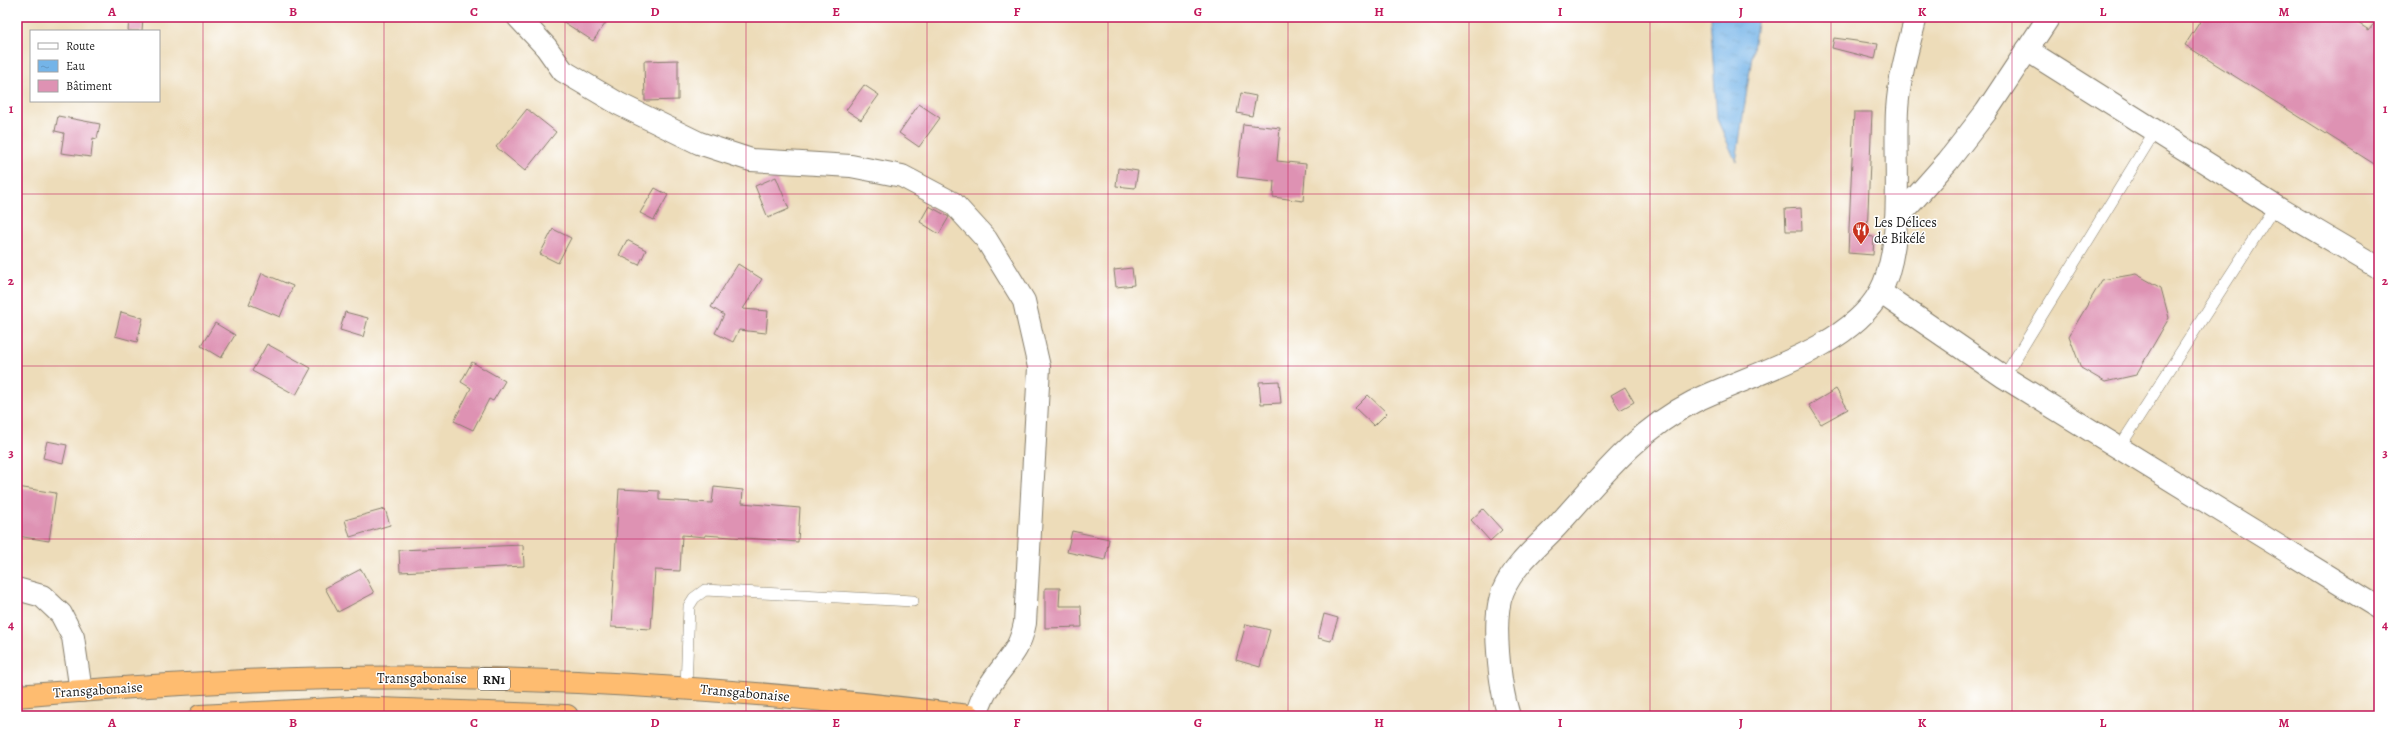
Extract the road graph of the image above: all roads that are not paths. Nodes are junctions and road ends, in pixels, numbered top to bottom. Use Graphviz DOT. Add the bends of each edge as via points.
graph roads {
  1 [pos="518,17"];
  2 [pos="1916,17"];
  3 [pos="2049,17"];
  4 [pos="2027,50"];
  5 [pos="2155,131"];
  6 [pos="2275,206"];
  7 [pos="1895,221"];
  8 [pos="2379,268"];
  9 [pos="1880,292"];
  10 [pos="2004,377"];
  11 [pos="2119,448"];
  12 [pos="17,589"];
  13 [pos="913,601"];
  14 [pos="2379,608"];
  15 [pos="686,688"];
  16 [pos="81,691"];
  17 [pos="17,696"];
  18 [pos="350,712"];
  19 [pos="200,716"];
  20 [pos="567,716"];
  21 [pos="969,716"];
  22 [pos="976,716"];
  23 [pos="1508,716"];
  1 -- 22 [label="street" via="546,47 563,71 619,104 699,143 751,160 851,166 902,176 953,203 986,239 1024,301 1039,367 1025,623 1019,648 992,681"];
  2 -- 7 [label="street" via="1904,63 1897,106"];
  3 -- 4 [label="street"];
  4 -- 5 [label="street"];
  4 -- 7 [label="street" via="1986,112 1948,161"];
  5 -- 6 [label="street"];
  5 -- 10 [label="lane"];
  6 -- 8 [label="street"];
  6 -- 11 [label="lane"];
  7 -- 9 [label="street" via="1892,258"];
  9 -- 10 [label="street"];
  9 -- 23 [label="street" via="1867,309 1839,334 1787,362 1670,414 1648,430 1596,481 1513,573 1502,593 1497,619 1499,655"];
  10 -- 11 [label="street"];
  11 -- 14 [label="street"];
  12 -- 16 [label="street" via="42,596 61,614 73,637"];
  13 -- 15 [label="lane" via="705,590 694,598 689,606"];
  15 -- 16 [label="highway, Transgabonaise / RN1" via="581,682 400,678 276,680"];
  15 -- 21 [label="highway, Transgabonaise / RN1" via="874,704"];
  16 -- 17 [label="highway, Transgabonaise / RN1"];
  18 -- 19 [label="highway" via="249,712"];
  18 -- 20 [label="highway"];
}
